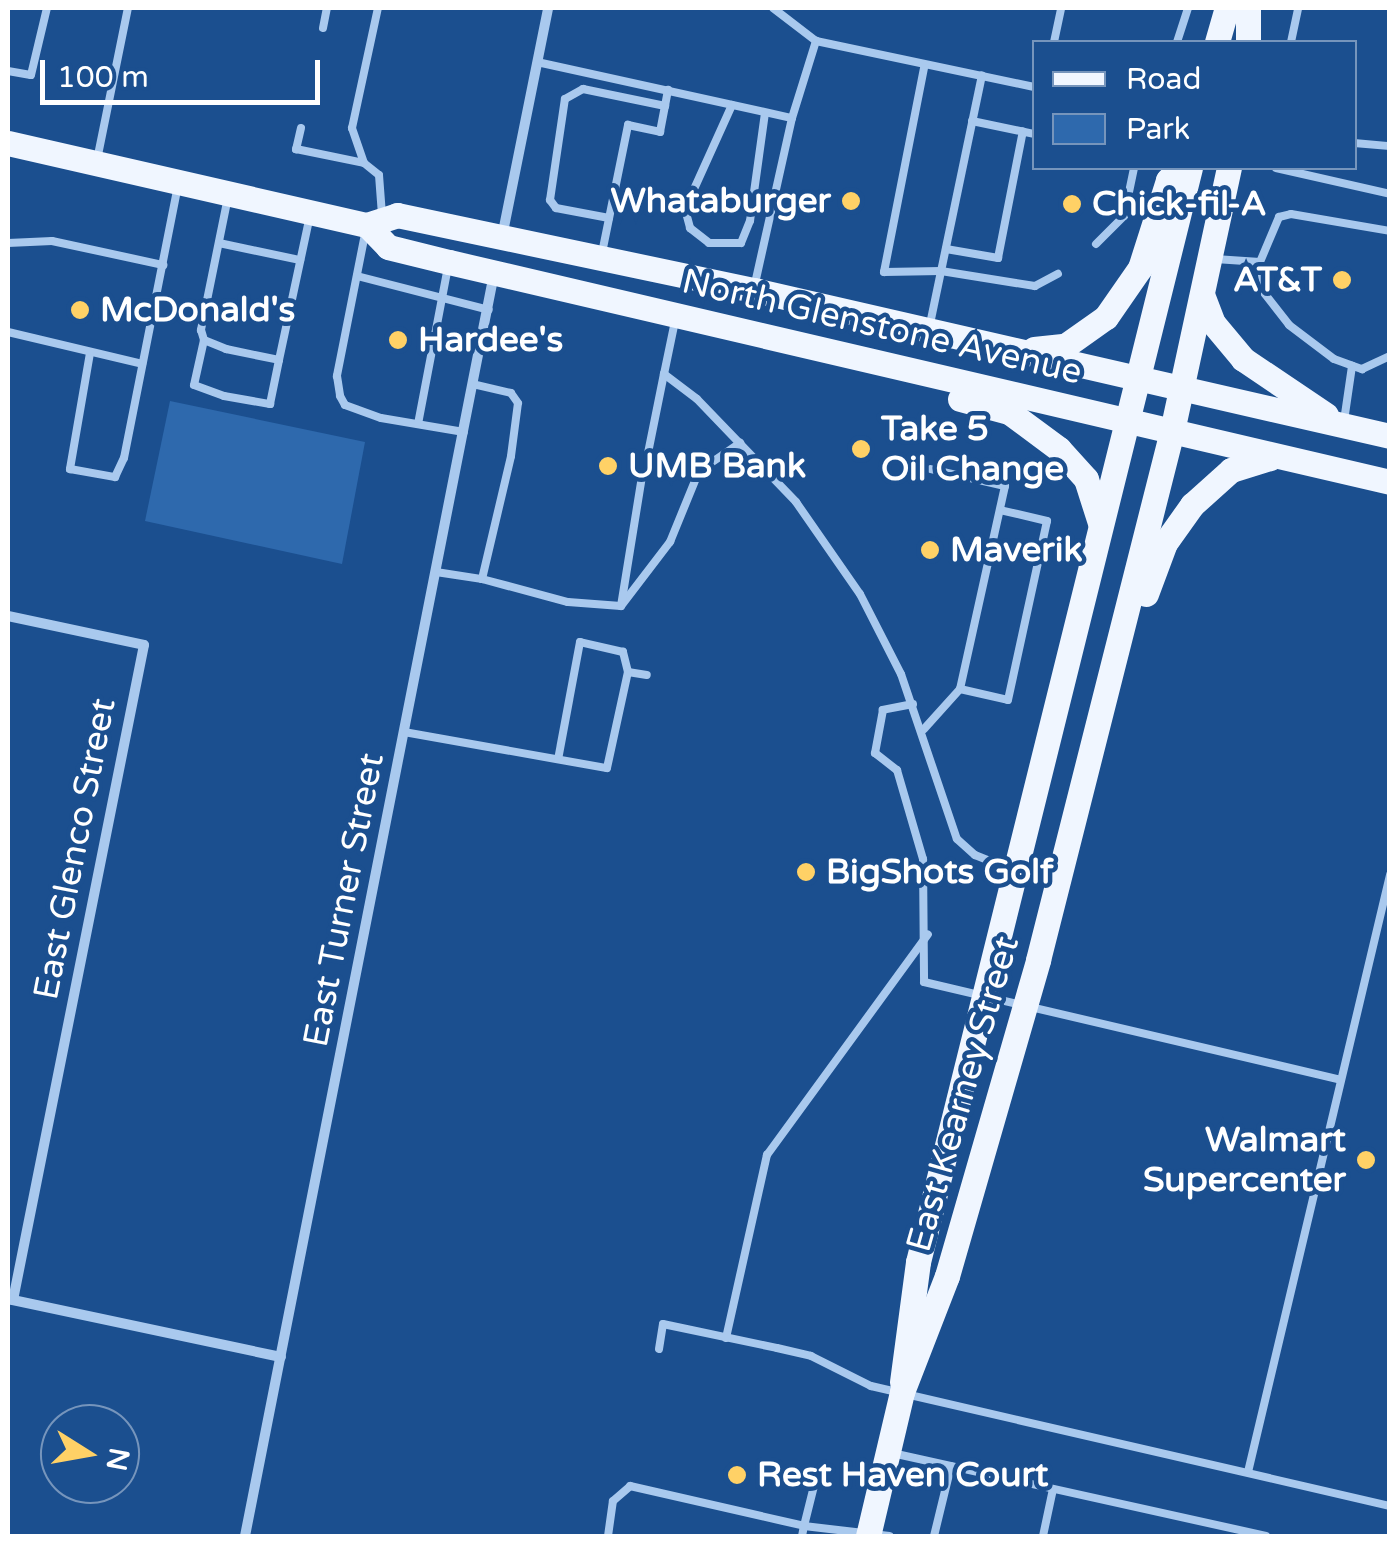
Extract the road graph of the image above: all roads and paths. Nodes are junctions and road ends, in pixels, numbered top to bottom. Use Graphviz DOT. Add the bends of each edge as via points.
graph roads {
  1 [pos="47,8"];
  2 [pos="128,8"];
  3 [pos="328,8"];
  4 [pos="378,8"];
  5 [pos="548,8"];
  6 [pos="772,8"];
  7 [pos="1061,8"];
  8 [pos="1174,8"];
  9 [pos="1228,8"];
  10 [pos="1248,8"];
  11 [pos="1298,8"];
  12 [pos="1187,9"];
  13 [pos="323,28"];
  14 [pos="816,40"];
  15 [pos="1054,40"];
  16 [pos="1178,40"];
  17 [pos="1218,40"];
  18 [pos="1248,40"];
  19 [pos="1292,40"];
  20 [pos="537,62"];
  21 [pos="924,68"];
  22 [pos="8,71"];
  23 [pos="982,75"];
  24 [pos="1032,87"];
  25 [pos="668,90"];
  26 [pos="732,104"];
  27 [pos="665,106"];
  28 [pos="765,113"];
  29 [pos="792,118"];
  30 [pos="972,121"];
  31 [pos="301,128"];
  32 [pos="1023,132"];
  33 [pos="1032,134"];
  34 [pos="1357,143"];
  35 [pos="8,144"];
  36 [pos="1390,146"];
  37 [pos="96,163"];
  38 [pos="364,163"];
  39 [pos="1134,170"];
  40 [pos="1178,170"];
  41 [pos="1190,170"];
  42 [pos="1229,170"];
  43 [pos="1285,170"];
  44 [pos="178,182"];
  45 [pos="229,193"];
  46 [pos="1390,194"];
  47 [pos="311,212"];
  48 [pos="609,218"];
  49 [pos="375,222"];
  50 [pos="1390,231"];
  51 [pos="502,239"];
  52 [pos="8,243"];
  53 [pos="219,243"];
  54 [pos="1096,244"];
  55 [pos="388,247"];
  56 [pos="946,249"];
  57 [pos="1211,258"];
  58 [pos="300,260"];
  59 [pos="601,260"];
  60 [pos="449,262"];
  61 [pos="1260,262"];
  62 [pos="163,265"];
  63 [pos="644,268"];
  64 [pos="941,271"];
  65 [pos="494,273"];
  66 [pos="1058,274"];
  67 [pos="357,276"];
  68 [pos="754,290"];
  69 [pos="1203,295"];
  70 [pos="442,301"];
  71 [pos="488,310"];
  72 [pos="676,314"];
  73 [pos="715,324"];
  74 [pos="930,329"];
  75 [pos="8,332"];
  76 [pos="204,340"];
  77 [pos="1009,349"];
  78 [pos="90,353"];
  79 [pos="1390,356"];
  80 [pos="279,360"];
  81 [pos="142,364"];
  82 [pos="1352,366"];
  83 [pos="664,374"];
  84 [pos="1138,381"];
  85 [pos="474,384"];
  86 [pos="1181,391"];
  87 [pos="1128,422"];
  88 [pos="418,424"];
  89 [pos="1343,426"];
  90 [pos="1172,431"];
  91 [pos="464,432"];
  92 [pos="1390,436"];
  93 [pos="740,443"];
  94 [pos="648,453"];
  95 [pos="1280,456"];
  96 [pos="931,469"];
  97 [pos="642,476"];
  98 [pos="1390,482"];
  99 [pos="1000,510"];
  100 [pos="1100,528"];
  101 [pos="436,572"];
  102 [pos="482,579"];
  103 [pos="621,606"];
  104 [pos="8,616"];
  105 [pos="628,672"];
  106 [pos="647,676"];
  107 [pos="960,689"];
  108 [pos="913,704"];
  109 [pos="924,728"];
  110 [pos="404,732"];
  111 [pos="558,759"];
  112 [pos="1014,870"];
  113 [pos="1390,875"];
  114 [pos="928,934"];
  115 [pos="1038,960"];
  116 [pos="983,998"];
  117 [pos="1025,1008"];
  118 [pos="1339,1079"];
  119 [pos="10,1299"];
  120 [pos="726,1338"];
  121 [pos="658,1350"];
  122 [pos="280,1357"];
  123 [pos="902,1392"];
  124 [pos="888,1452"];
  125 [pos="951,1466"];
  126 [pos="1248,1472"];
  127 [pos="816,1478"];
  128 [pos="1053,1489"];
  129 [pos="1390,1506"];
  130 [pos="803,1532"];
  131 [pos="875,1535"];
  132 [pos="245,1536"];
  133 [pos="608,1536"];
  134 [pos="934,1536"];
  135 [pos="1042,1536"];
  136 [pos="1266,1536"];
  1 -- 22 [label="lane" via="31,76"];
  2 -- 37 [label="lane"];
  3 -- 13 [label="lane"];
  4 -- 38 [label="lane" via="352,128"];
  5 -- 20 [label="street"];
  6 -- 14 [label="lane"];
  7 -- 15 [label="lane"];
  8 -- 12 [label="lane"];
  9 -- 17 [label="main road"];
  10 -- 18 [label="main road"];
  11 -- 19 [label="lane"];
  12 -- 16 [label="lane"];
  14 -- 21 [label="lane"];
  14 -- 29 [label="lane"];
  20 -- 25 [label="lane"];
  20 -- 51 [label="street"];
  21 -- 23 [label="lane"];
  21 -- 64 [label="lane" via="884,272"];
  23 -- 24 [label="lane"];
  23 -- 30 [label="lane"];
  25 -- 26 [label="lane"];
  25 -- 27 [label="lane"];
  26 -- 28 [label="lane"];
  26 -- 28 [label="lane" via="685,208 690,228 709,244 741,243"];
  27 -- 48 [label="lane" via="660,132 628,125"];
  27 -- 48 [label="lane" via="583,89 565,99 550,200 556,208"];
  28 -- 29 [label="lane"];
  29 -- 68 [label="lane"];
  30 -- 32 [label="lane"];
  30 -- 56 [label="lane"];
  31 -- 38 [label="lane" via="296,149"];
  32 -- 33 [label="lane"];
  32 -- 56 [label="lane" via="998,258"];
  34 -- 36 [label="lane"];
  35 -- 37 [label="main road, North Glenstone Avenue"];
  37 -- 44 [label="main road, North Glenstone Avenue"];
  38 -- 49 [label="lane" via="378,175"];
  39 -- 54 [label="lane" via="1124,216"];
  40 -- 77 [label="main road" via="1168,180 1140,268 1106,317 1066,346"];
  41 -- 84 [label="main road, East Kearney Street"];
  42 -- 57 [label="main road, East Kearney Street"];
  43 -- 46 [label="lane"];
  44 -- 45 [label="main road, North Glenstone Avenue"];
  44 -- 62 [label="lane"];
  45 -- 47 [label="main road, North Glenstone Avenue"];
  45 -- 53 [label="lane"];
  47 -- 49 [label="main road, North Glenstone Avenue"];
  47 -- 58 [label="lane"];
  48 -- 59 [label="lane"];
  49 -- 51 [label="main road, North Glenstone Avenue" via="397,215"];
  49 -- 55 [label="main road"];
  49 -- 67 [label="lane"];
  50 -- 61 [label="lane" via="1291,214 1279,217"];
  51 -- 55 [label="main road" via="484,248 414,236"];
  51 -- 59 [label="main road, North Glenstone Avenue"];
  52 -- 62 [label="lane" via="52,241"];
  53 -- 58 [label="lane"];
  53 -- 76 [label="lane"];
  55 -- 60 [label="main road, North Glenstone Avenue"];
  56 -- 64 [label="lane"];
  57 -- 61 [label="lane"];
  57 -- 69 [label="main road, East Kearney Street"];
  58 -- 80 [label="lane"];
  59 -- 63 [label="main road, North Glenstone Avenue"];
  60 -- 65 [label="main road, North Glenstone Avenue"];
  60 -- 70 [label="lane"];
  61 -- 82 [label="lane" via="1265,294 1290,325"];
  62 -- 81 [label="lane"];
  63 -- 65 [label="main road" via="621,280 521,262"];
  63 -- 68 [label="main road, North Glenstone Avenue"];
  64 -- 66 [label="lane" via="1036,286"];
  64 -- 74 [label="lane"];
  65 -- 71 [label="street, East Turner Street"];
  65 -- 72 [label="main road, North Glenstone Avenue"];
  67 -- 70 [label="lane"];
  67 -- 88 [label="lane" via="337,376 340,396 381,418"];
  68 -- 74 [label="main road, North Glenstone Avenue"];
  69 -- 86 [label="main road, East Kearney Street"];
  69 -- 89 [label="main road" via="1213,323 1243,359"];
  70 -- 71 [label="lane"];
  70 -- 88 [label="lane"];
  71 -- 85 [label="street, East Turner Street"];
  72 -- 73 [label="main road, North Glenstone Avenue"];
  72 -- 83 [label="lane"];
  73 -- 87 [label="main road, North Glenstone Avenue"];
  73 -- 100 [label="main road" via="792,359 1009,412 1086,479"];
  74 -- 77 [label="main road, North Glenstone Avenue"];
  75 -- 78 [label="lane"];
  76 -- 80 [label="lane"];
  76 -- 80 [label="lane" via="194,384 224,396 270,404"];
  77 -- 84 [label="main road, North Glenstone Avenue"];
  78 -- 81 [label="lane"];
  78 -- 81 [label="lane" via="68,460 70,470 98,478 115,477 124,458"];
  79 -- 82 [label="lane" via="1362,369"];
  82 -- 89 [label="lane"];
  83 -- 93 [label="lane"];
  83 -- 94 [label="lane"];
  84 -- 86 [label="main road, North Glenstone Avenue"];
  84 -- 87 [label="main road, East Kearney Street"];
  85 -- 91 [label="street, East Turner Street"];
  85 -- 102 [label="lane" via="511,393 518,404"];
  86 -- 89 [label="main road, North Glenstone Avenue"];
  86 -- 90 [label="main road, East Kearney Street"];
  87 -- 90 [label="main road, North Glenstone Avenue"];
  87 -- 100 [label="main road, East Kearney Street"];
  88 -- 91 [label="lane"];
  89 -- 92 [label="main road, North Glenstone Avenue"];
  90 -- 95 [label="main road, North Glenstone Avenue"];
  90 -- 115 [label="main road, East Kearney Street"];
  91 -- 101 [label="street, East Turner Street"];
  93 -- 103 [label="lane" via="699,471 670,542"];
  93 -- 108 [label="lane" via="796,502 860,594"];
  95 -- 98 [label="main road, North Glenstone Avenue"];
  95 -- 115 [label="main road" via="1231,470 1192,504 1164,543 1088,830"];
  96 -- 99 [label="lane" via="1005,486"];
  97 -- 103 [label="lane"];
  99 -- 107 [label="lane"];
  99 -- 107 [label="lane" via="1047,520 1008,700"];
  100 -- 112 [label="main road, East Kearney Street"];
  101 -- 102 [label="lane"];
  101 -- 110 [label="street, East Turner Street"];
  102 -- 103 [label="lane" via="568,602"];
  104 -- 119 [label="street, East Glenco Street" via="144,645"];
  105 -- 106 [label="lane"];
  105 -- 111 [label="lane" via="608,768"];
  105 -- 111 [label="lane" via="623,652 580,642"];
  107 -- 109 [label="lane"];
  108 -- 109 [label="lane"];
  108 -- 114 [label="lane" via="883,710 875,753 898,770 905,788 923,859"];
  109 -- 112 [label="lane" via="958,839 975,855"];
  110 -- 111 [label="lane"];
  110 -- 122 [label="street, East Turner Street"];
  112 -- 116 [label="main road, East Kearney Street"];
  113 -- 118 [label="lane"];
  114 -- 116 [label="lane" via="924,982"];
  114 -- 120 [label="lane" via="768,1155"];
  115 -- 117 [label="main road, East Kearney Street"];
  116 -- 117 [label="lane"];
  116 -- 123 [label="main road, East Kearney Street" via="918,1262 902,1346"];
  117 -- 118 [label="lane"];
  117 -- 123 [label="main road, East Kearney Street" via="948,1276"];
  118 -- 126 [label="lane"];
  119 -- 122 [label="street"];
  120 -- 121 [label="lane" via="663,1324"];
  120 -- 123 [label="lane" via="812,1356 870,1386"];
  122 -- 132 [label="street, East Turner Street"];
  123 -- 124 [label="main road, East Kearney Street"];
  123 -- 126 [label="lane"];
  124 -- 125 [label="lane"];
  124 -- 131 [label="main road, East Kearney Street"];
  125 -- 128 [label="lane"];
  125 -- 134 [label="lane"];
  126 -- 129 [label="lane"];
  127 -- 130 [label="lane"];
  128 -- 135 [label="lane"];
  128 -- 136 [label="lane"];
  130 -- 131 [label="lane"];
  130 -- 133 [label="lane" via="630,1486 613,1501"];
}
